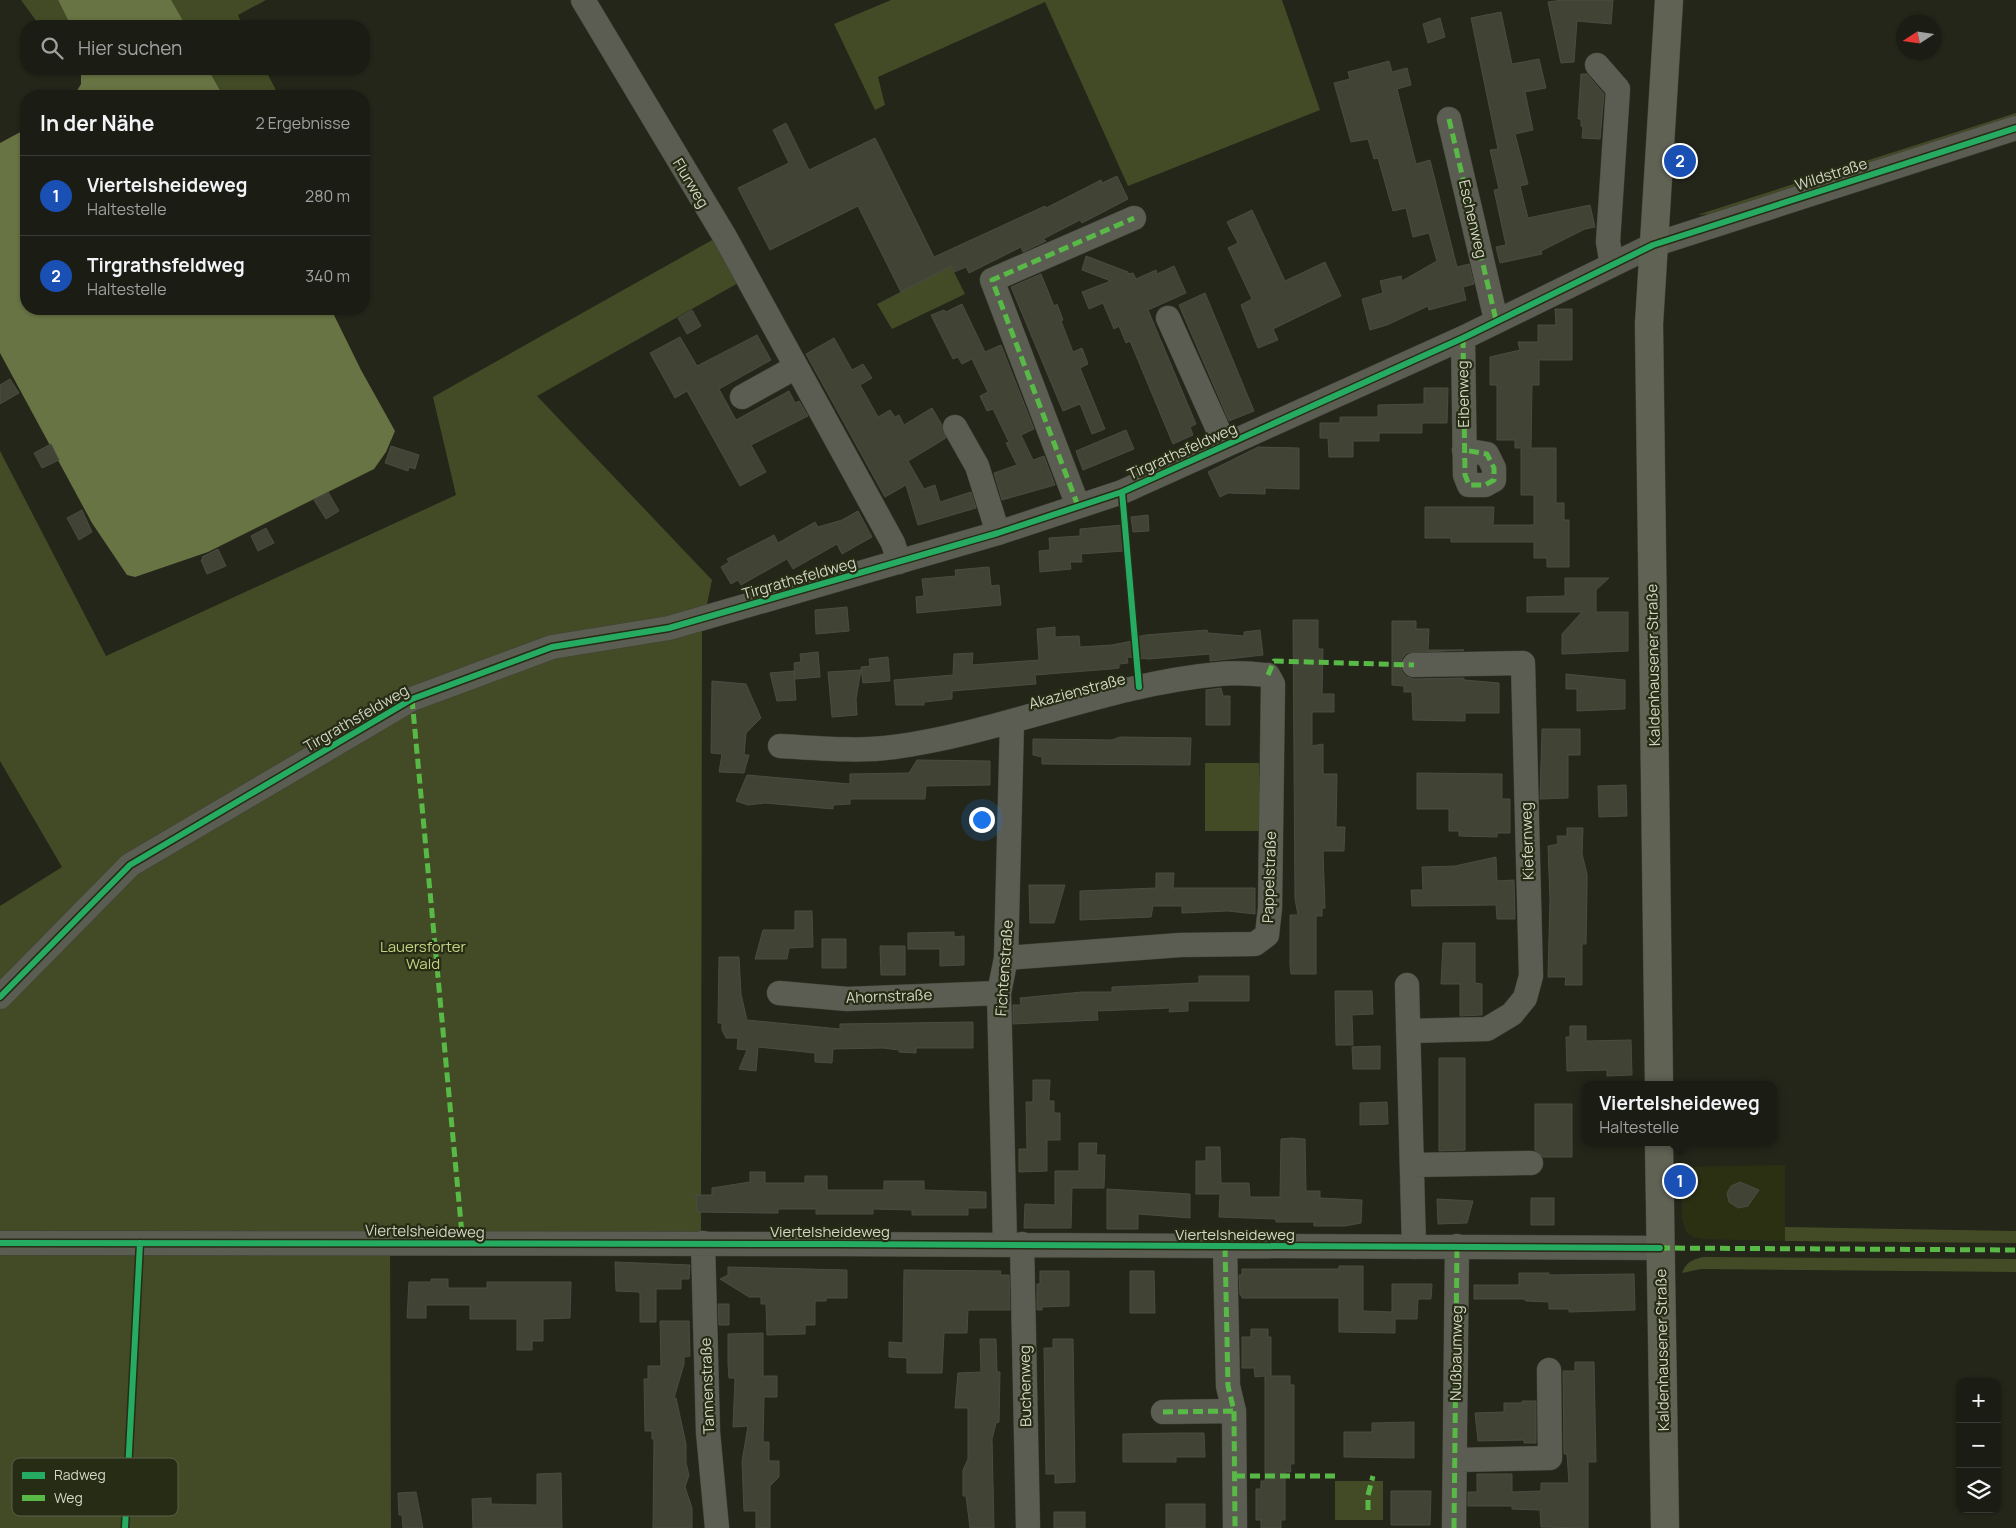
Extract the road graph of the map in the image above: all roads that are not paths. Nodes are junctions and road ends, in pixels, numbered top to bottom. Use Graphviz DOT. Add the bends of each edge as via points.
graph roads {
  1 [pos="583,0"];
  2 [pos="1669,0"];
  3 [pos="1597,64"];
  4 [pos="1449,119"];
  5 [pos="2016,128"];
  6 [pos="1134,218"];
  7 [pos="1654,233"];
  8 [pos="1612,265"];
  9 [pos="1168,318"];
  10 [pos="1496,320"];
  11 [pos="1462,338"];
  12 [pos="796,367"];
  13 [pos="742,397"];
  14 [pos="955,427"];
  15 [pos="1225,445"];
  16 [pos="1464,450"];
  17 [pos="1078,506"];
  18 [pos="998,533"];
  19 [pos="900,562"];
  20 [pos="1414,665"];
  21 [pos="1268,675"];
  22 [pos="1012,722"];
  23 [pos="780,746"];
  24 [pos="1006,958"];
  25 [pos="1407,985"];
  26 [pos="779,993"];
  27 [pos="999,993"];
  28 [pos="0,997"];
  29 [pos="1408,1031"];
  30 [pos="1659,1081"];
  31 [pos="1660,1146"];
  32 [pos="1531,1163"];
  33 [pos="1412,1165"];
  34 [pos="0,1243"];
  35 [pos="703,1244"];
  36 [pos="1013,1244"];
  37 [pos="1457,1246"];
  38 [pos="1225,1247"];
  39 [pos="1414,1247"];
  40 [pos="1660,1248"];
  41 [pos="1549,1370"];
  42 [pos="1234,1411"];
  43 [pos="1163,1412"];
  44 [pos="1455,1460"];
  45 [pos="718,1528"];
  46 [pos="1028,1528"];
  47 [pos="1235,1528"];
  48 [pos="1454,1528"];
  49 [pos="1665,1528"];
  1 -- 12 [label="street, Flurweg" via="725,237"];
  2 -- 7 [label="main road, Kaldenhausener Straße"];
  3 -- 8 [label="street" via="1618,89 1608,242"];
  4 -- 10 [label="street, Eschenweg"];
  5 -- 7 [label="street, Wildstraße"];
  6 -- 17 [label="street" via="992,280"];
  7 -- 8 [label="street, Tirgrathsfeldweg"];
  7 -- 30 [label="main road, Kaldenhausener Straße" via="1649,324"];
  8 -- 10 [label="street, Tirgrathsfeldweg"];
  9 -- 15 [label="street, Tirgrathsfeldweg"];
  10 -- 11 [label="street, Tirgrathsfeldweg"];
  11 -- 15 [label="street, Tirgrathsfeldweg"];
  11 -- 16 [label="street, Eibenweg"];
  12 -- 13 [label="street"];
  12 -- 19 [label="street, Flurweg"];
  14 -- 18 [label="street" via="977,466"];
  15 -- 17 [label="street, Tirgrathsfeldweg" via="1122,492"];
  17 -- 18 [label="street, Tirgrathsfeldweg"];
  18 -- 19 [label="street, Tirgrathsfeldweg"];
  19 -- 28 [label="street, Tirgrathsfeldweg" via="669,628 552,647 412,699 130,865"];
  20 -- 29 [label="street, Kiefernweg" via="1523,664 1531,976 1525,998 1512,1014 1487,1029"];
  21 -- 22 [label="street, Akazienstraße" via="1220,673 1139,687 1065,704"];
  21 -- 24 [label="street, Pappelstraße" via="1272,684 1267,934 1255,944 1180,945"];
  22 -- 23 [label="street, Akazienstraße" via="893,747 830,749"];
  22 -- 24 [label="street, Fichtenstraße"];
  24 -- 27 [label="street, Fichtenstraße"];
  25 -- 29 [label="street"];
  26 -- 27 [label="street, Ahornstraße" via="847,999"];
  27 -- 36 [label="street, Fichtenstraße"];
  29 -- 33 [label="street"];
  31 -- 40 [label="main road, Kaldenhausener Straße"];
  32 -- 33 [label="street"];
  33 -- 39 [label="street"];
  34 -- 35 [label="street, Viertelsheideweg"];
  35 -- 36 [label="street, Viertelsheideweg"];
  35 -- 45 [label="street, Tannenstraße" via="708,1432"];
  36 -- 38 [label="street, Viertelsheideweg"];
  36 -- 46 [label="street, Buchenweg"];
  37 -- 39 [label="street, Viertelsheideweg"];
  37 -- 40 [label="street, Viertelsheideweg"];
  37 -- 44 [label="street, Nußbaumweg"];
  38 -- 39 [label="street, Viertelsheideweg"];
  38 -- 42 [label="street" via="1228,1386"];
  40 -- 49 [label="main road, Kaldenhausener Straße"];
  41 -- 44 [label="street" via="1550,1458"];
  42 -- 43 [label="street"];
  42 -- 47 [label="street"];
  44 -- 48 [label="street, Nußbaumweg"];
}
